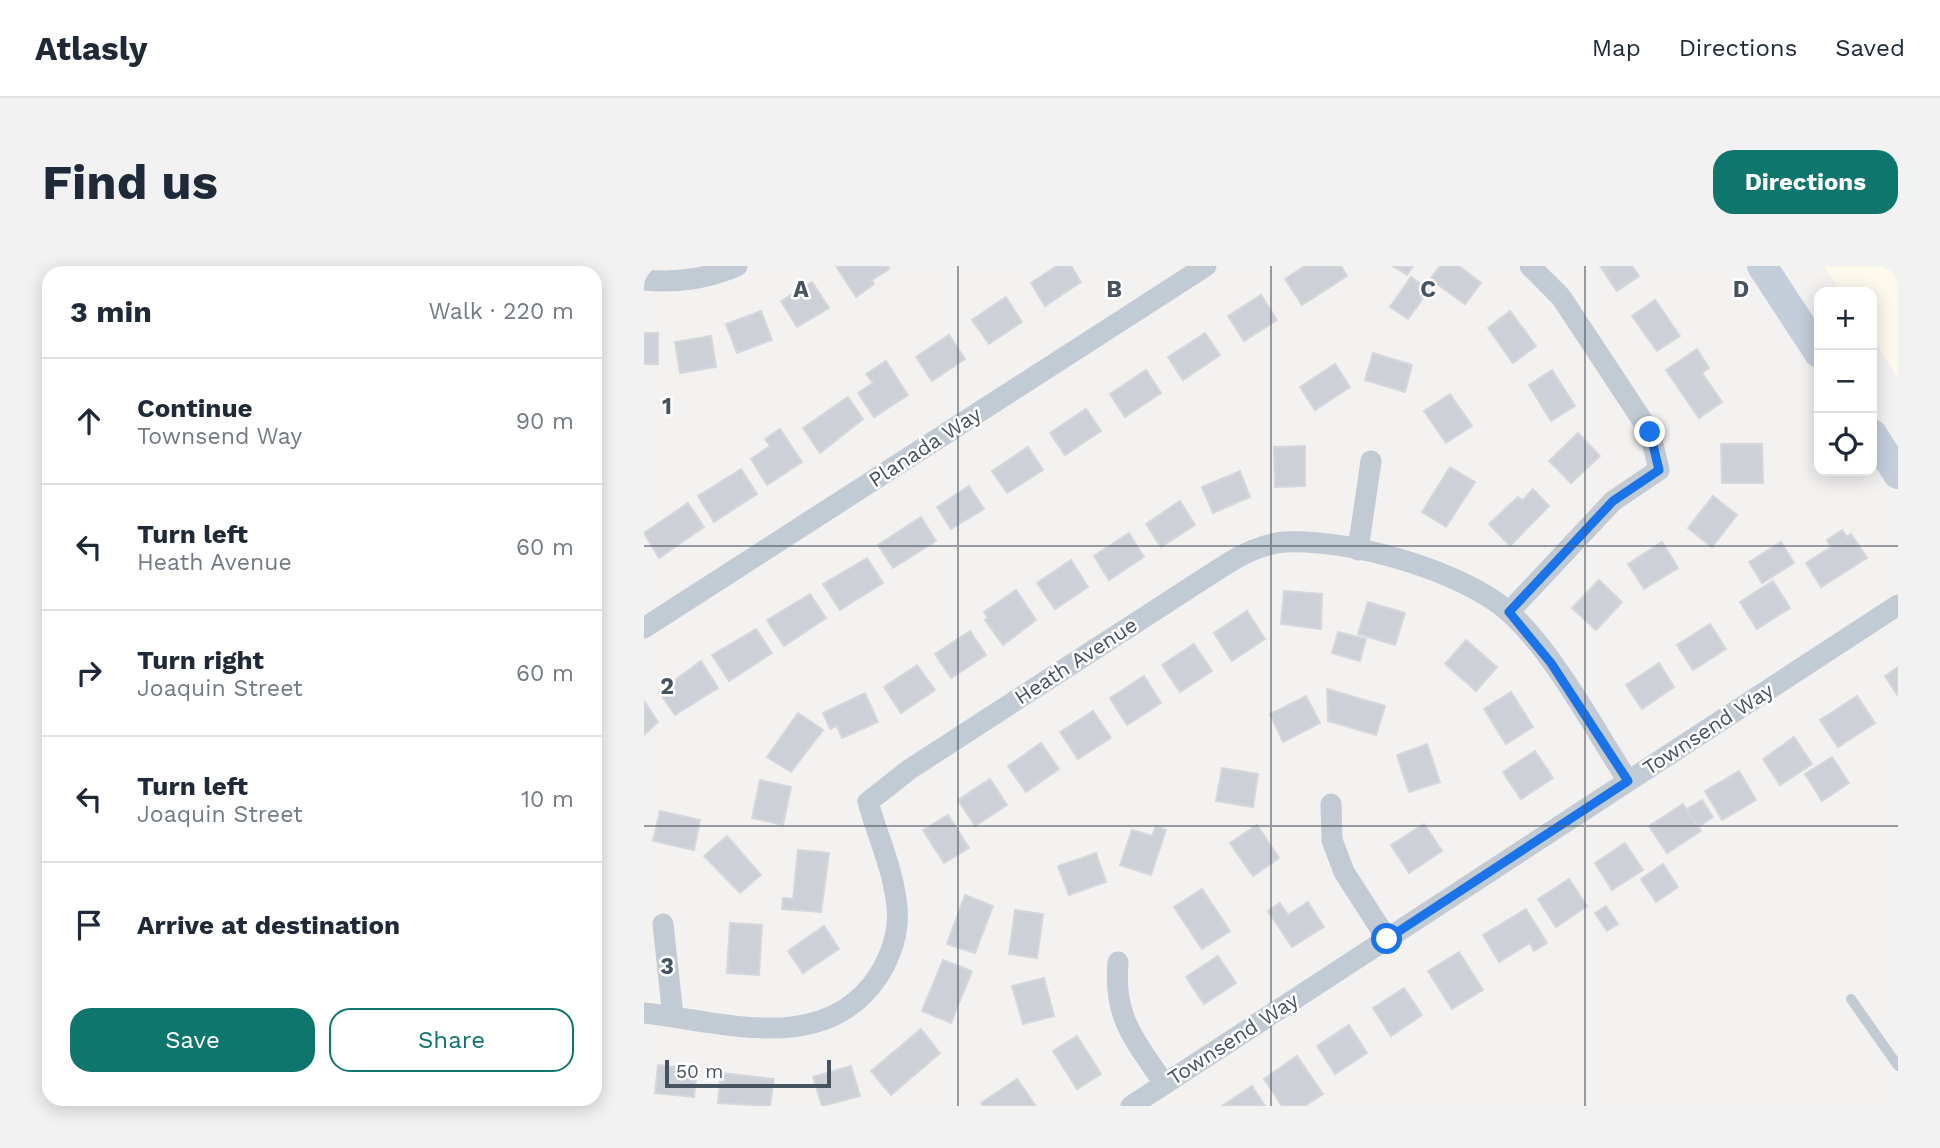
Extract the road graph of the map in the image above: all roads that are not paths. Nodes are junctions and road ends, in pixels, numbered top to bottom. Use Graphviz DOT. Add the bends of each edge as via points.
graph roads {
  1 [pos="737,266"];
  2 [pos="1206,266"];
  3 [pos="1530,266"];
  4 [pos="1762,266"];
  5 [pos="644,280"];
  6 [pos="1817,350"];
  7 [pos="1877,442"];
  8 [pos="1371,461"];
  9 [pos="1898,474"];
  10 [pos="1358,550"];
  11 [pos="1898,605"];
  12 [pos="1509,612"];
  13 [pos="644,628"];
  14 [pos="1628,781"];
  15 [pos="1331,804"];
  16 [pos="663,924"];
  17 [pos="1387,939"];
  18 [pos="1118,962"];
  19 [pos="1851,999"];
  20 [pos="644,1013"];
  21 [pos="673,1016"];
  22 [pos="1898,1066"];
  23 [pos="1164,1084"];
  24 [pos="1131,1106"];
  1 -- 5 [label="street" via="687,281"];
  2 -- 13 [label="street, Planada Way"];
  3 -- 12 [label="street" via="1561,297 1650,432 1659,470 1613,501"];
  4 -- 6 [label="main road"];
  7 -- 9 [label="main road"];
  8 -- 10 [label="street"];
  10 -- 12 [label="street, Heath Avenue" via="1443,575"];
  10 -- 21 [label="street, Heath Avenue" via="1285,542 1245,553 910,769 868,802 897,900 897,930 890,958 870,988 845,1012 816,1024 770,1029"];
  11 -- 14 [label="street, Townsend Way"];
  12 -- 14 [label="street, Heath Avenue" via="1551,663"];
  14 -- 17 [label="street, Townsend Way"];
  15 -- 17 [label="street" via="1332,840 1344,872"];
  16 -- 21 [label="street"];
  17 -- 23 [label="street, Townsend Way"];
  18 -- 23 [label="street" via="1115,990 1122,1018"];
  19 -- 22 [label="lane"];
  20 -- 21 [label="street, Heath Avenue"];
  23 -- 24 [label="street, Townsend Way"];
}
